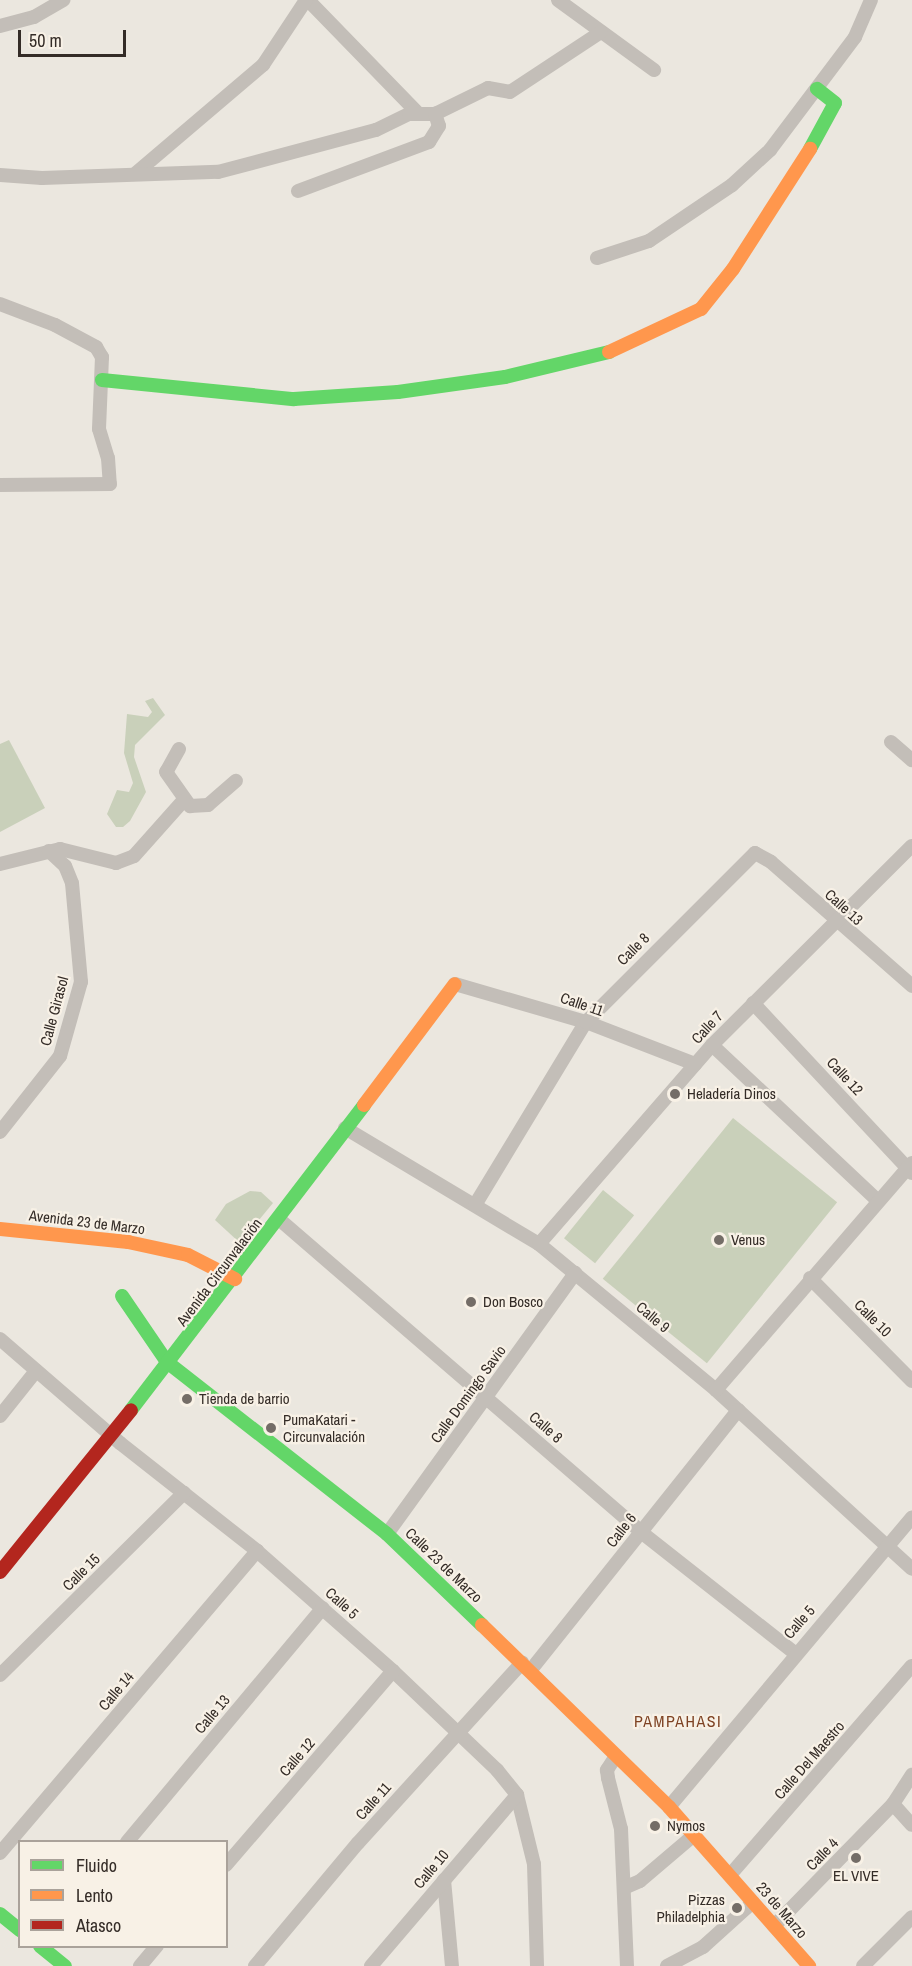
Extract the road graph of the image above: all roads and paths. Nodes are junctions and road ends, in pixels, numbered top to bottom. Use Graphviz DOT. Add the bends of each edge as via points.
graph roads {
  1 [pos="63,0"];
  2 [pos="307,0"];
  3 [pos="871,0"];
  4 [pos="566,2"];
  5 [pos="0,26"];
  6 [pos="601,32"];
  7 [pos="654,70"];
  8 [pos="817,88"];
  9 [pos="417,112"];
  10 [pos="435,114"];
  11 [pos="136,173"];
  12 [pos="0,175"];
  13 [pos="298,191"];
  14 [pos="597,258"];
  15 [pos="0,304"];
  16 [pos="102,380"];
  17 [pos="0,485"];
  18 [pos="891,742"];
  19 [pos="179,750"];
  20 [pos="912,760"];
  21 [pos="236,781"];
  22 [pos="183,801"];
  23 [pos="912,846"];
  24 [pos="49,851"];
  25 [pos="755,853"];
  26 [pos="0,864"];
  27 [pos="836,922"];
  28 [pos="455,984"];
  29 [pos="912,986"];
  30 [pos="753,1003"];
  31 [pos="586,1022"];
  32 [pos="712,1045"];
  33 [pos="695,1064"];
  34 [pos="345,1128"];
  35 [pos="0,1132"];
  36 [pos="911,1168"];
  37 [pos="878,1201"];
  38 [pos="475,1205"];
  39 [pos="280,1220"];
  40 [pos="0,1229"];
  41 [pos="539,1244"];
  42 [pos="575,1273"];
  43 [pos="810,1278"];
  44 [pos="235,1279"];
  45 [pos="122,1296"];
  46 [pos="0,1339"];
  47 [pos="167,1362"];
  48 [pos="36,1371"];
  49 [pos="912,1381"];
  50 [pos="716,1390"];
  51 [pos="486,1396"];
  52 [pos="738,1410"];
  53 [pos="0,1416"];
  54 [pos="110,1432"];
  55 [pos="184,1492"];
  56 [pos="912,1517"];
  57 [pos="641,1532"];
  58 [pos="387,1534"];
  59 [pos="886,1546"];
  60 [pos="257,1551"];
  61 [pos="912,1569"];
  62 [pos="0,1572"];
  63 [pos="323,1608"];
  64 [pos="795,1653"];
  65 [pos="912,1666"];
  66 [pos="526,1667"];
  67 [pos="393,1671"];
  68 [pos="0,1675"];
  69 [pos="458,1730"];
  70 [pos="616,1756"];
  71 [pos="912,1775"];
  72 [pos="517,1795"];
  73 [pos="912,1802"];
  74 [pos="669,1807"];
  75 [pos="897,1808"];
  76 [pos="912,1825"];
  77 [pos="694,1835"];
  78 [pos="129,1840"];
  79 [pos="0,1853"];
  80 [pos="228,1863"];
  81 [pos="730,1875"];
  82 [pos="444,1880"];
  83 [pos="626,1887"];
  84 [pos="753,1902"];
  85 [pos="0,1914"];
  86 [pos="912,1917"];
  87 [pos="774,1926"];
  88 [pos="18,1928"];
  89 [pos="41,1948"];
  90 [pos="156,1948"];
  91 [pos="65,1966"];
  92 [pos="140,1966"];
  93 [pos="255,1966"];
  94 [pos="371,1966"];
  95 [pos="452,1966"];
  96 [pos="537,1966"];
  97 [pos="627,1966"];
  98 [pos="667,1966"];
  99 [pos="809,1966"];
  100 [pos="863,1966"];
  1 -- 5 [label="street" via="34,17"];
  2 -- 9 [label="street"];
  2 -- 11 [label="street" via="262,65"];
  3 -- 8 [label="street" via="855,37"];
  4 -- 6 [label="street"];
  6 -- 7 [label="street"];
  6 -- 10 [label="street" via="510,92 488,88"];
  8 -- 14 [label="street" via="770,150 732,185 649,241"];
  8 -- 16 [label="street" via="835,103 823,129 733,269 701,309 595,358 505,377 398,392 294,399"];
  9 -- 10 [label="street"];
  9 -- 11 [label="street" via="376,130 218,172"];
  10 -- 13 [label="street" via="439,126 429,142"];
  11 -- 12 [label="street" via="42,178"];
  15 -- 16 [label="street" via="33,315 96,347 102,357"];
  16 -- 17 [label="street" via="99,429 108,458 110,484"];
  18 -- 20 [label="street"];
  19 -- 22 [label="street" via="165,772"];
  21 -- 22 [label="street" via="202,808"];
  22 -- 24 [label="street" via="134,856 116,863 60,849"];
  23 -- 27 [label="street, Calle 7"];
  24 -- 26 [label="street"];
  24 -- 35 [label="street, Calle Girasol" via="64,866 72,883 81,982 60,1056"];
  25 -- 27 [label="street, Calle 13" via="771,862"];
  25 -- 31 [label="street, Calle 8"];
  27 -- 29 [label="street, Calle 13"];
  27 -- 30 [label="street, Calle 7"];
  28 -- 31 [label="street, Calle 11"];
  28 -- 34 [label="street, Avenida Circunvalación"];
  30 -- 32 [label="street, Calle 7"];
  30 -- 36 [label="street, Calle 12"];
  31 -- 33 [label="street, Calle 11"];
  31 -- 38 [label="street, Calle 8"];
  32 -- 33 [label="street, Calle 7"];
  32 -- 37 [label="street"];
  33 -- 41 [label="street, Calle 7"];
  34 -- 38 [label="street, Calle 9"];
  34 -- 39 [label="street, Avenida Circunvalación"];
  36 -- 37 [label="street"];
  37 -- 43 [label="street"];
  38 -- 41 [label="street, Calle 9"];
  39 -- 44 [label="street, Avenida Circunvalación"];
  39 -- 51 [label="street, Calle 8"];
  40 -- 44 [label="street, Avenida 23 de Marzo" via="128,1242 197,1258"];
  41 -- 42 [label="street, Calle 9"];
  42 -- 50 [label="street, Calle 9"];
  42 -- 51 [label="street, Calle Domingo Savio"];
  43 -- 49 [label="street, Calle 10"];
  43 -- 50 [label="street"];
  44 -- 47 [label="street, Avenida Circunvalación"];
  45 -- 47 [label="street, Calle 23 de Marzo"];
  46 -- 48 [label="street, Calle 5"];
  47 -- 54 [label="street, Avenida Circunvalación"];
  47 -- 58 [label="street, Calle 23 de Marzo"];
  48 -- 53 [label="street"];
  48 -- 54 [label="street, Calle 5"];
  50 -- 52 [label="street, Calle 9"];
  51 -- 57 [label="street, Calle 8"];
  51 -- 58 [label="street, Calle Domingo Savio"];
  52 -- 57 [label="street, Calle 6"];
  52 -- 59 [label="street, Calle 9"];
  54 -- 55 [label="street, Calle 5"];
  54 -- 62 [label="street, Avenida Circunvalación"];
  55 -- 60 [label="street, Calle 5"];
  55 -- 68 [label="street, Calle 15"];
  56 -- 59 [label="street, Calle 5"];
  57 -- 64 [label="street, Calle 8"];
  57 -- 66 [label="street, Calle 6"];
  58 -- 66 [label="street, Calle 23 de Marzo"];
  59 -- 61 [label="street, Calle 9"];
  59 -- 64 [label="street, Calle 5"];
  60 -- 63 [label="street, Calle 5"];
  60 -- 79 [label="street, Calle 14"];
  63 -- 67 [label="street, Calle 5"];
  63 -- 78 [label="street, Calle 13"];
  64 -- 74 [label="street, Calle 5"];
  65 -- 81 [label="street, Calle Del Maestro"];
  66 -- 69 [label="street, Calle 11"];
  66 -- 70 [label="street, Calle 23 de Marzo"];
  67 -- 69 [label="street, Calle 5"];
  67 -- 80 [label="street, Calle 12"];
  69 -- 72 [label="street, Calle 5"];
  69 -- 93 [label="street, Calle 11"];
  70 -- 74 [label="street, Calle 23 de Marzo"];
  70 -- 83 [label="street" via="607,1770 621,1829"];
  71 -- 75 [label="street, Calle 4"];
  72 -- 82 [label="street, Calle 10"];
  72 -- 96 [label="street, Calle 5" via="534,1864"];
  73 -- 75 [label="street"];
  74 -- 77 [label="street, Calle 23 de Marzo"];
  75 -- 76 [label="street"];
  75 -- 87 [label="street, Calle 4"];
  77 -- 81 [label="street, Calle 23 de Marzo"];
  77 -- 83 [label="street" via="640,1881"];
  81 -- 84 [label="street, 23 de Marzo"];
  82 -- 94 [label="street, Calle 10"];
  82 -- 95 [label="street"];
  83 -- 97 [label="street"];
  84 -- 87 [label="street, 23 de Marzo"];
  84 -- 98 [label="street" via="703,1947"];
  85 -- 88 [label="street"];
  86 -- 100 [label="street"];
  87 -- 99 [label="street, 23 de Marzo"];
  89 -- 91 [label="street"];
  90 -- 92 [label="street"];
}
